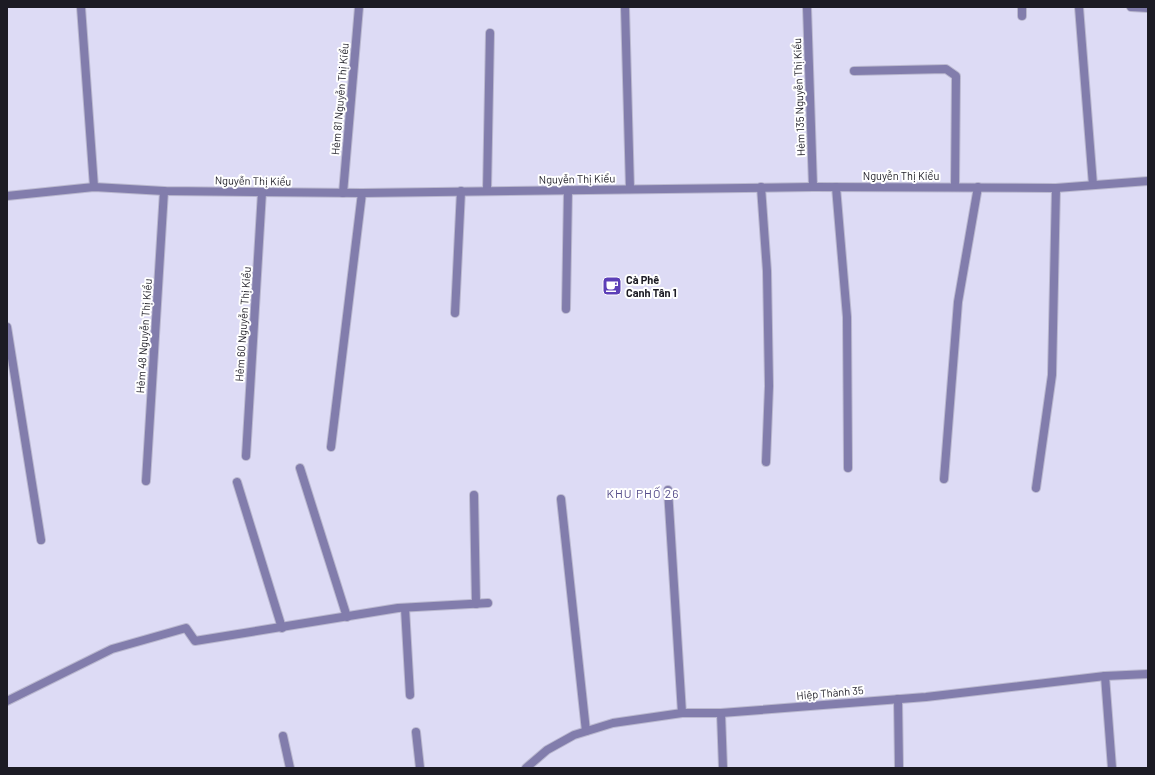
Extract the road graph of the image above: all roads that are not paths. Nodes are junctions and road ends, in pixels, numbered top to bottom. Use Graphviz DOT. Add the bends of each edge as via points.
graph roads {
  1 [pos="81,7"];
  2 [pos="359,7"];
  3 [pos="625,7"];
  4 [pos="807,7"];
  5 [pos="1079,7"];
  6 [pos="1131,7"];
  7 [pos="1148,8"];
  8 [pos="490,33"];
  9 [pos="854,71"];
  10 [pos="1148,182"];
  11 [pos="1093,185"];
  12 [pos="94,187"];
  13 [pos="761,187"];
  14 [pos="813,187"];
  15 [pos="836,187"];
  16 [pos="955,187"];
  17 [pos="978,187"];
  18 [pos="1056,188"];
  19 [pos="630,189"];
  20 [pos="568,190"];
  21 [pos="164,191"];
  22 [pos="461,191"];
  23 [pos="487,191"];
  24 [pos="262,192"];
  25 [pos="343,193"];
  26 [pos="362,193"];
  27 [pos="7,196"];
  28 [pos="566,309"];
  29 [pos="455,313"];
  30 [pos="7,327"];
  31 [pos="332,447"];
  32 [pos="246,456"];
  33 [pos="766,462"];
  34 [pos="300,468"];
  35 [pos="848,468"];
  36 [pos="944,479"];
  37 [pos="146,481"];
  38 [pos="236,482"];
  39 [pos="1036,488"];
  40 [pos="668,490"];
  41 [pos="474,494"];
  42 [pos="561,499"];
  43 [pos="40,540"];
  44 [pos="488,603"];
  45 [pos="476,604"];
  46 [pos="406,608"];
  47 [pos="347,617"];
  48 [pos="282,628"];
  49 [pos="1148,674"];
  50 [pos="1106,676"];
  51 [pos="410,695"];
  52 [pos="898,699"];
  53 [pos="7,701"];
  54 [pos="682,713"];
  55 [pos="721,713"];
  56 [pos="586,731"];
  57 [pos="416,732"];
  58 [pos="283,736"];
  59 [pos="530,766"];
  60 [pos="290,768"];
  61 [pos="420,768"];
  62 [pos="723,768"];
  63 [pos="899,768"];
  64 [pos="1112,768"];
  1 -- 12 [label="street"];
  2 -- 25 [label="street, Hẻm 81 Nguyễn Thị Kiểu"];
  3 -- 19 [label="street"];
  4 -- 14 [label="street, Hẻm 135 Nguyễn Thị Kiểu"];
  5 -- 11 [label="street"];
  6 -- 7 [label="street"];
  8 -- 23 [label="street"];
  9 -- 16 [label="street" via="946,69 956,76"];
  10 -- 11 [label="street, Nguyễn Thị Kiểu"];
  11 -- 18 [label="street, Nguyễn Thị Kiểu"];
  12 -- 21 [label="street, Nguyễn Thị Kiểu"];
  12 -- 27 [label="street, Nguyễn Thị Kiểu"];
  13 -- 14 [label="street, Nguyễn Thị Kiểu"];
  13 -- 19 [label="street, Nguyễn Thị Kiểu"];
  13 -- 33 [label="street" via="769,378"];
  14 -- 15 [label="street, Nguyễn Thị Kiểu"];
  15 -- 16 [label="street, Nguyễn Thị Kiểu"];
  15 -- 35 [label="street" via="847,317"];
  16 -- 17 [label="street, Nguyễn Thị Kiểu"];
  17 -- 18 [label="street, Nguyễn Thị Kiểu"];
  17 -- 36 [label="street" via="958,302"];
  18 -- 39 [label="street" via="1052,375"];
  19 -- 20 [label="street, Nguyễn Thị Kiểu"];
  20 -- 23 [label="street, Nguyễn Thị Kiểu"];
  20 -- 28 [label="street"];
  21 -- 24 [label="street, Nguyễn Thị Kiểu"];
  21 -- 37 [label="street, Hẻm 48 Nguyễn Thị Kiểu"];
  22 -- 23 [label="street, Nguyễn Thị Kiểu"];
  22 -- 26 [label="street, Nguyễn Thị Kiểu"];
  22 -- 29 [label="street"];
  24 -- 25 [label="street, Nguyễn Thị Kiểu"];
  24 -- 32 [label="street, Hẻm 60 Nguyễn Thị Kiểu"];
  25 -- 26 [label="street, Nguyễn Thị Kiểu"];
  26 -- 31 [label="street"];
  30 -- 43 [label="street"];
  34 -- 47 [label="street"];
  38 -- 48 [label="street"];
  40 -- 54 [label="street"];
  41 -- 45 [label="street"];
  42 -- 56 [label="street"];
  44 -- 45 [label="street"];
  45 -- 46 [label="street"];
  46 -- 47 [label="street"];
  46 -- 51 [label="street"];
  47 -- 48 [label="street"];
  48 -- 53 [label="street" via="194,641 186,628 112,649"];
  49 -- 50 [label="street, Hiệp Thành 35"];
  50 -- 52 [label="street, Hiệp Thành 35"];
  50 -- 64 [label="street"];
  52 -- 55 [label="street, Hiệp Thành 35"];
  52 -- 63 [label="street"];
  54 -- 55 [label="street, Hiệp Thành 35"];
  54 -- 56 [label="street, Hiệp Thành 35" via="613,723"];
  55 -- 62 [label="street"];
  56 -- 59 [label="street, Hiệp Thành 35" via="574,734 548,750"];
  57 -- 61 [label="street"];
  58 -- 60 [label="street"];
}
